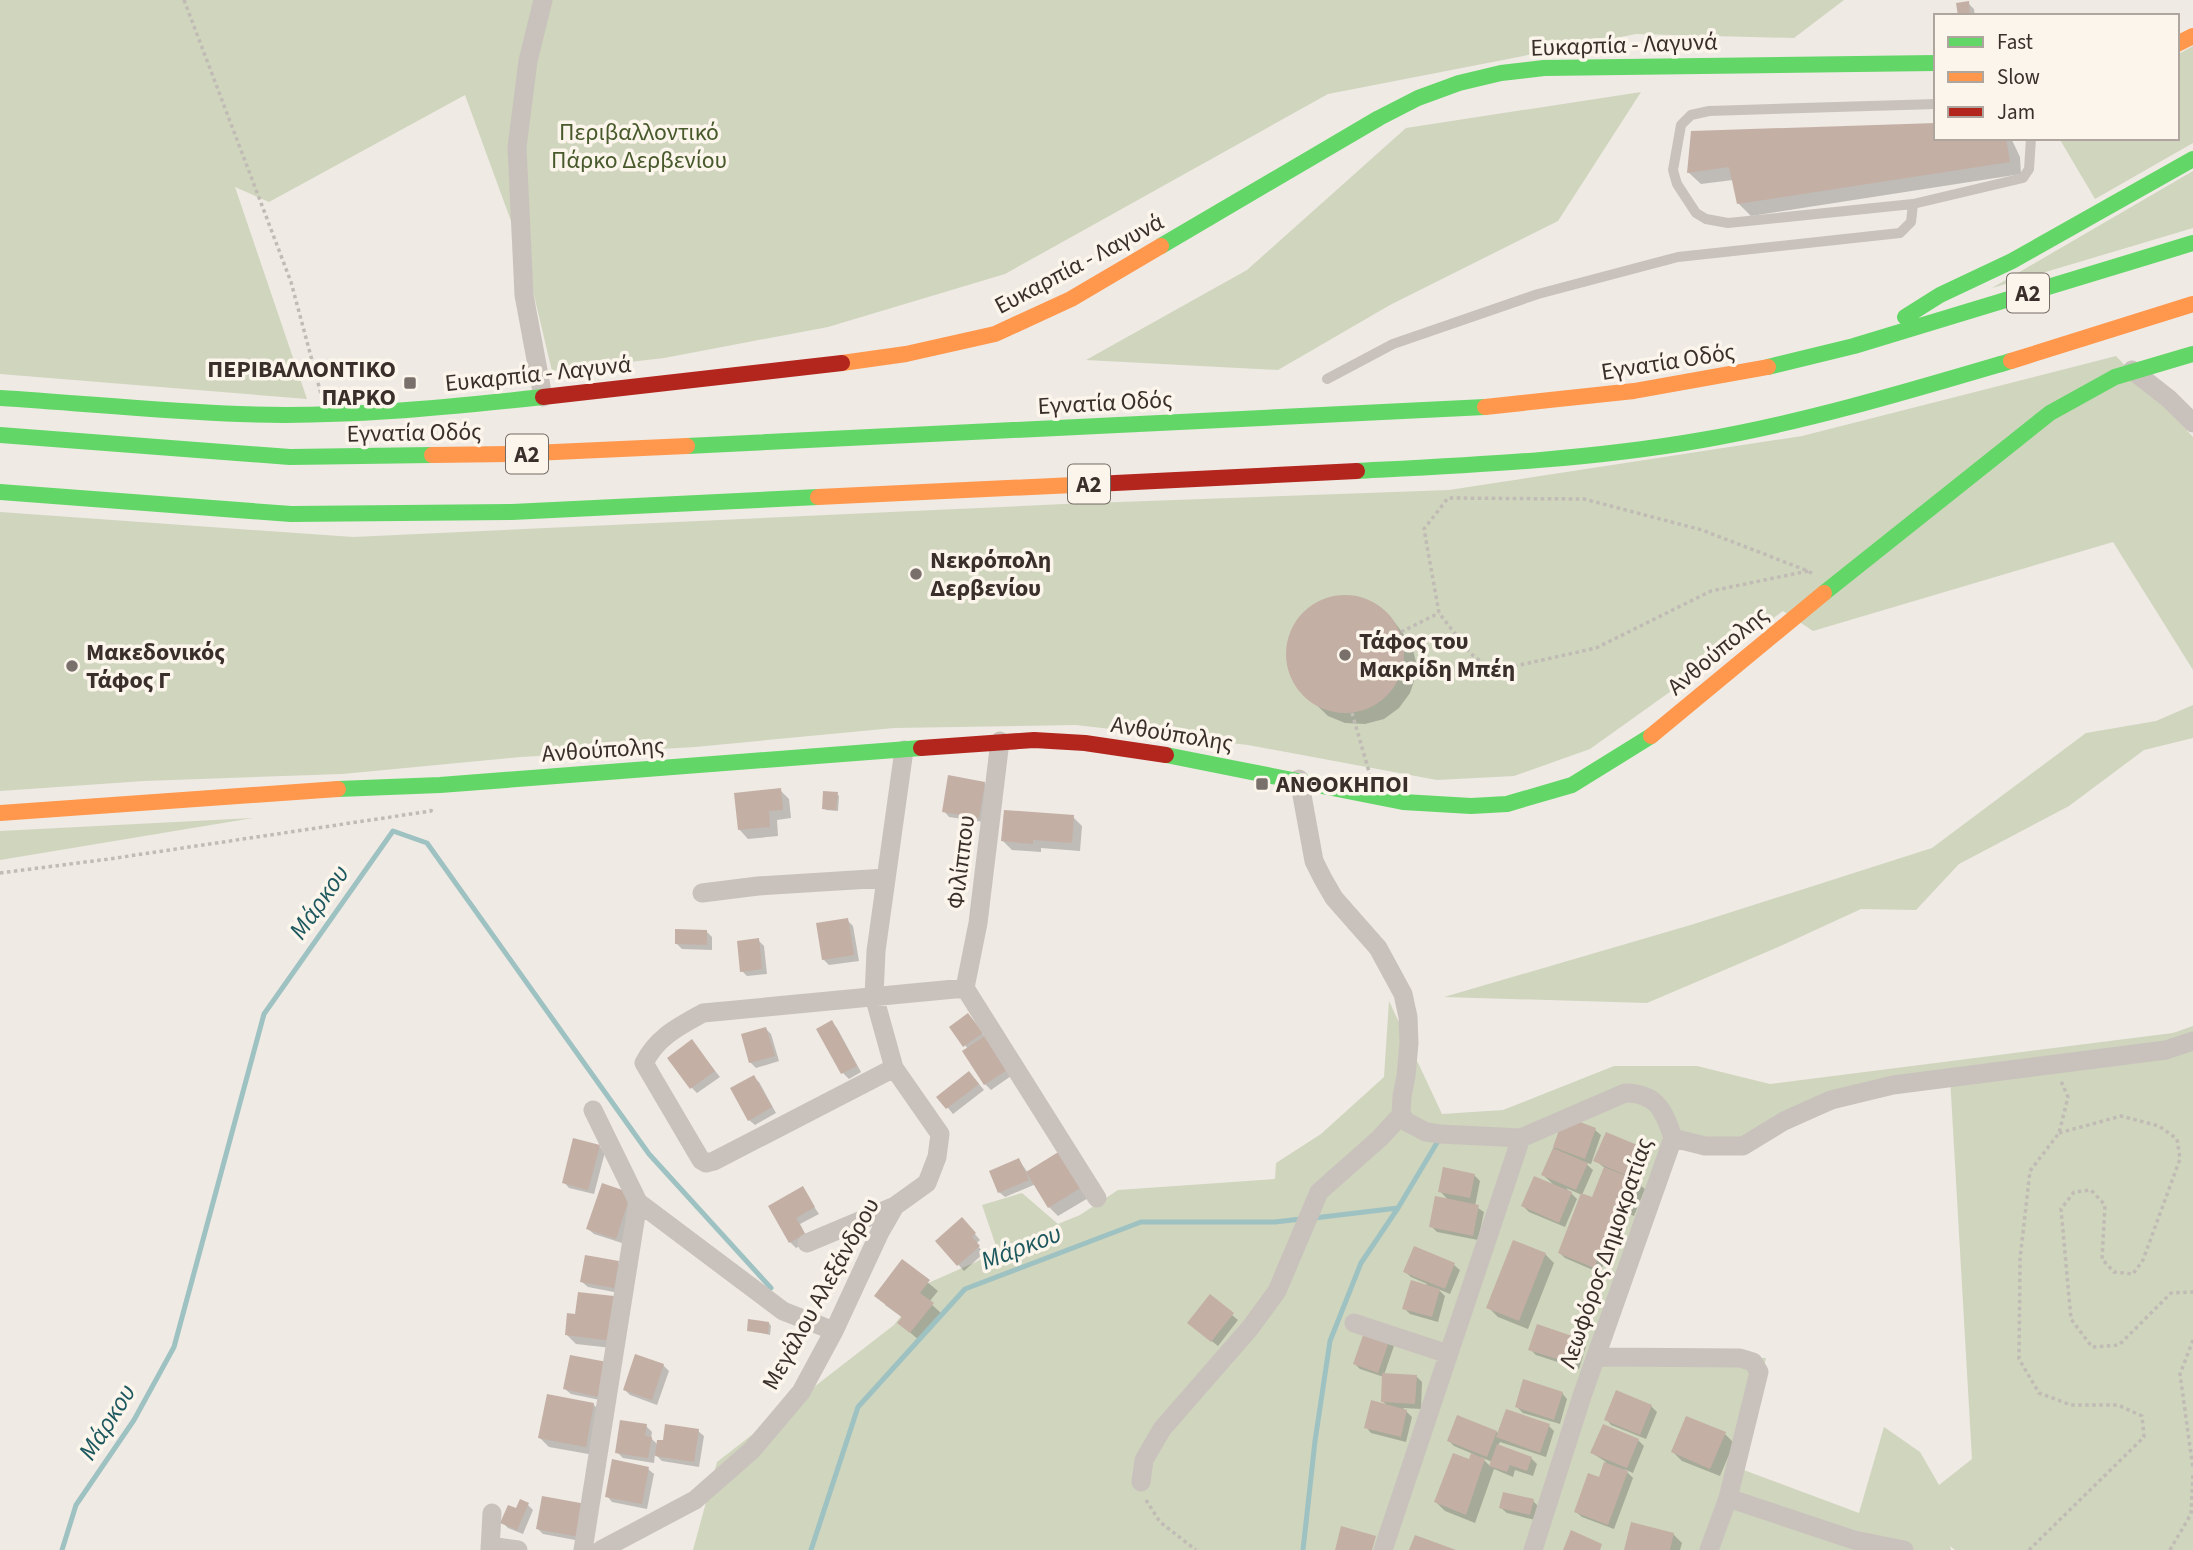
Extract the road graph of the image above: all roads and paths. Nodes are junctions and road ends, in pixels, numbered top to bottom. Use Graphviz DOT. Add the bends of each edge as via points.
graph roads {
  1 [pos="184,0"];
  2 [pos="544,0"];
  3 [pos="1934,63"];
  4 [pos="1934,104"];
  5 [pos="2031,140"];
  6 [pos="2193,159"];
  7 [pos="1913,204"];
  8 [pos="2193,243"];
  9 [pos="2193,304"];
  10 [pos="2193,318"];
  11 [pos="2125,325"];
  12 [pos="1864,343"];
  13 [pos="2193,354"];
  14 [pos="2132,370"];
  15 [pos="1327,379"];
  16 [pos="543,397"];
  17 [pos="0,398"];
  18 [pos="327,414"];
  19 [pos="2193,423"];
  20 [pos="0,435"];
  21 [pos="0,492"];
  22 [pos="1808,571"];
  23 [pos="1833,585"];
  24 [pos="1439,613"];
  25 [pos="1401,632"];
  26 [pos="1352,713"];
  27 [pos="1000,741"];
  28 [pos="904,750"];
  29 [pos="1300,779"];
  30 [pos="440,785"];
  31 [pos="1376,797"];
  32 [pos="0,813"];
  33 [pos="0,873"];
  34 [pos="886,878"];
  35 [pos="702,893"];
  36 [pos="965,988"];
  37 [pos="874,996"];
  38 [pos="2193,1041"];
  39 [pos="2033,1067"];
  40 [pos="894,1068"];
  41 [pos="593,1110"];
  42 [pos="1401,1115"];
  43 [pos="2059,1133"];
  44 [pos="1521,1138"];
  45 [pos="1673,1138"];
  46 [pos="1097,1198"];
  47 [pos="639,1202"];
  48 [pos="895,1206"];
  49 [pos="807,1243"];
  50 [pos="2193,1292"];
  51 [pos="1353,1323"];
  52 [pos="834,1331"];
  53 [pos="2193,1340"];
  54 [pos="1448,1354"];
  55 [pos="1597,1357"];
  56 [pos="2193,1471"];
  57 [pos="1141,1482"];
  58 [pos="1728,1498"];
  59 [pos="492,1513"];
  60 [pos="1852,1545"];
  61 [pos="490,1548"];
  62 [pos="518,1550"];
  63 [pos="583,1550"];
  64 [pos="601,1550"];
  65 [pos="1196,1550"];
  66 [pos="1383,1550"];
  67 [pos="1532,1550"];
  68 [pos="1709,1550"];
  69 [pos="1904,1550"];
  70 [pos="2029,1550"];
  71 [pos="2170,1550"];
  1 -- 18 [label="path" via="291,282"];
  2 -- 16 [label="street" via="528,61 517,147 524,295"];
  3 -- 16 [label="main road, Ευκαρπία - Λαγυνά" via="1614,65 1544,68 1470,80 1379,118 1071,299 995,334 851,362"];
  4 -- 7 [label="lane" via="1709,111 1691,115 1681,125 1673,170 1688,204 1706,219 1728,223"];
  5 -- 7 [label="lane" via="2029,169 2018,181"];
  6 -- 12 [label="main road" via="2012,261 1940,295"];
  7 -- 15 [label="lane" via="1911,222 1900,233 1678,257 1538,294 1393,344"];
  8 -- 12 [label="main road, Εγνατία Οδός / Α2"];
  9 -- 11 [label="main road, Α2"];
  10 -- 11 [label="main road"];
  11 -- 21 [label="main road, Α2" via="1875,400 1731,435 1635,450 1479,465 391,514 291,514"];
  12 -- 20 [label="main road, Εγνατία Οδός / Α2" via="1720,378 1626,393 1486,407 1270,418 385,457 290,457"];
  13 -- 14 [label="main road, Ανθούπολης"];
  14 -- 19 [label="street"];
  14 -- 23 [label="main road, Ανθούπολης" via="2050,413"];
  16 -- 18 [label="main road, Ευκαρπία - Λαγυνά"];
  17 -- 18 [label="main road, Ευκαρπία - Λαγυνά" via="188,412"];
  22 -- 23 [label="path"];
  22 -- 24 [label="path" via="1711,591 1596,648 1493,671 1470,653"];
  22 -- 24 [label="path" via="1702,530 1584,499 1448,498 1424,529"];
  23 -- 31 [label="main road, Ανθούπολης" via="1647,739 1572,785 1507,804 1471,806"];
  24 -- 25 [label="path"];
  26 -- 31 [label="path"];
  27 -- 28 [label="main road, Ανθούπολης"];
  27 -- 29 [label="main road, Ανθούπολης" via="1085,743"];
  27 -- 36 [label="street, Φιλίππου" via="978,923"];
  28 -- 30 [label="main road, Ανθούπολης"];
  28 -- 34 [label="street, Μεγάλου Αλεξάνδρου"];
  29 -- 31 [label="main road, Ανθούπολης"];
  29 -- 42 [label="street" via="1314,861 1334,898 1378,948 1403,994 1409,1044"];
  30 -- 32 [label="main road, Ανθούπολης"];
  30 -- 33 [label="path" via="431,811"];
  34 -- 35 [label="street"];
  34 -- 37 [label="street, Μεγάλου Αλεξάνδρου"];
  36 -- 37 [label="street"];
  36 -- 46 [label="street"];
  37 -- 40 [label="street, Μεγάλου Αλεξάνδρου"];
  37 -- 40 [label="street" via="703,1013 665,1034 644,1063 706,1163"];
  38 -- 39 [label="street" via="2166,1050"];
  39 -- 43 [label="path" via="2060,1078 2068,1097"];
  39 -- 45 [label="street" via="1893,1085 1830,1100 1743,1146 1705,1146"];
  40 -- 48 [label="street, Μεγάλου Αλεξάνδρου" via="940,1134 927,1183"];
  41 -- 47 [label="street"];
  42 -- 44 [label="street, Λεωφόρος Δημοκρατίας" via="1426,1132"];
  42 -- 57 [label="street" via="1319,1192 1277,1291 1162,1429 1144,1460"];
  43 -- 50 [label="path" via="2121,1116 2160,1126 2177,1139 2180,1159 2143,1260 2133,1274 2114,1272 2102,1259 2105,1205 2091,1190 2074,1192 2061,1209 2071,1319 2092,1347 2119,1345 2171,1293"];
  43 -- 70 [label="path" via="2030,1171 2020,1259 2018,1359 2039,1393 2071,1405 2118,1405 2143,1416 2144,1437"];
  44 -- 45 [label="street, Λεωφόρος Δημοκρατίας" via="1625,1093 1652,1099 1666,1115"];
  44 -- 54 [label="street"];
  45 -- 55 [label="street, Λεωφόρος Δημοκρατίας"];
  47 -- 52 [label="street" via="783,1311"];
  47 -- 63 [label="street"];
  48 -- 49 [label="street"];
  48 -- 52 [label="street, Μεγάλου Αλεξάνδρου"];
  51 -- 54 [label="street"];
  52 -- 64 [label="street, Μεγάλου Αλεξάνδρου" via="801,1392 752,1450 695,1500"];
  53 -- 56 [label="path" via="2180,1374"];
  54 -- 66 [label="street"];
  55 -- 58 [label="street" via="1740,1358 1753,1362 1759,1372 1755,1394"];
  55 -- 67 [label="street, Λεωφόρος Δημοκρατίας"];
  56 -- 71 [label="path" via="2191,1514"];
  57 -- 65 [label="path" via="1143,1497 1160,1522"];
  58 -- 60 [label="street"];
  58 -- 68 [label="street"];
  59 -- 61 [label="street"];
  60 -- 69 [label="street"];
  61 -- 62 [label="street"];
}
